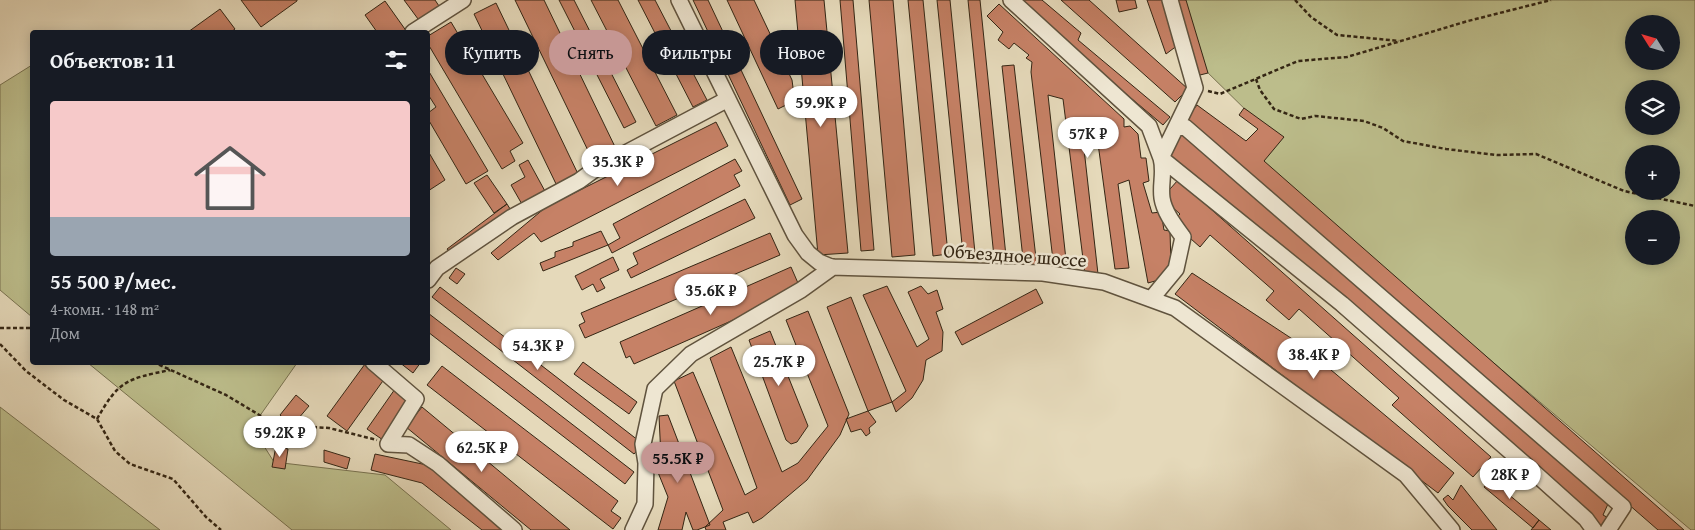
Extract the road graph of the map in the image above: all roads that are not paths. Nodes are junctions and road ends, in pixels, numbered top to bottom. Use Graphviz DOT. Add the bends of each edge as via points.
graph roads {
  1 [pos="463,0"];
  2 [pos="679,0"];
  3 [pos="1011,0"];
  4 [pos="1170,0"];
  5 [pos="416,30"];
  6 [pos="728,99"];
  7 [pos="1176,128"];
  8 [pos="1162,158"];
  9 [pos="833,267"];
  10 [pos="430,278"];
  11 [pos="1152,298"];
  12 [pos="376,365"];
  13 [pos="514,530"];
  14 [pos="633,530"];
  15 [pos="1452,530"];
  16 [pos="1594,530"];
  17 [pos="1608,530"];
  1 -- 5 [label="street"];
  2 -- 6 [label="street, Объездное шоссе"];
  3 -- 8 [label="street" via="1149,126"];
  4 -- 7 [label="street" via="1195,88"];
  6 -- 9 [label="street, Объездное шоссе" via="794,235 818,262"];
  6 -- 10 [label="street" via="512,217 438,268"];
  7 -- 8 [label="street"];
  7 -- 17 [label="street" via="1186,128 1623,507"];
  8 -- 11 [label="street" via="1162,198 1172,222 1183,236 1176,269"];
  8 -- 16 [label="street" via="1342,304 1586,519"];
  9 -- 11 [label="street, Объездное шоссе" via="1042,273 1104,282"];
  9 -- 14 [label="street" via="801,290 691,354 656,389 643,444 645,504"];
  11 -- 15 [label="street, Объездное шоссе" via="1175,308 1406,474"];
  12 -- 13 [label="street" via="416,399 388,444 409,446 438,464"];
}
